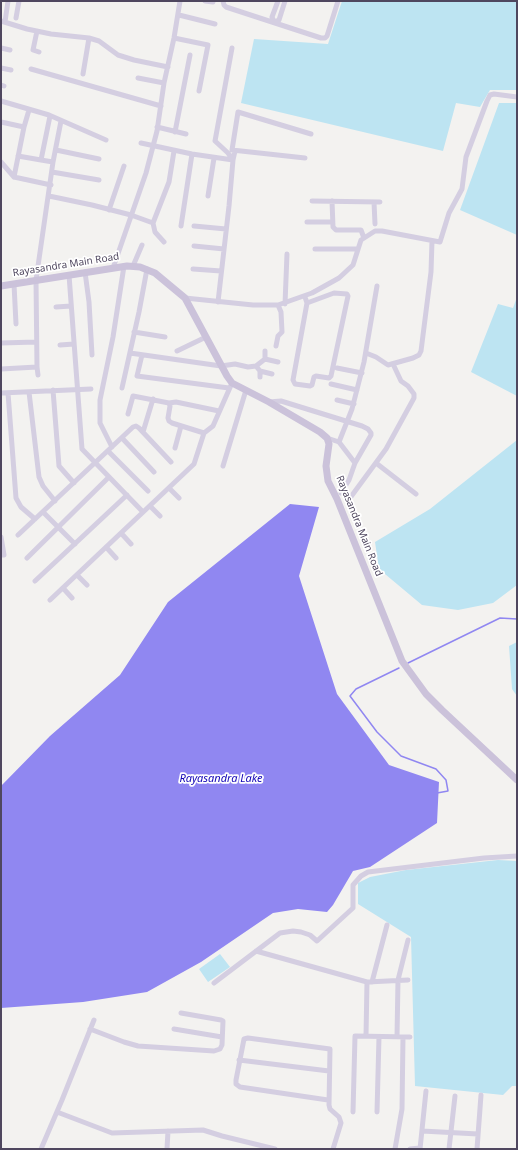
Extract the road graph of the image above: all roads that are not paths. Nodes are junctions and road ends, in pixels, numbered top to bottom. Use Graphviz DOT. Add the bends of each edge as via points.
graph roads {
  1 [pos="8,1"];
  2 [pos="19,1"];
  3 [pos="180,1"];
  4 [pos="205,1"];
  5 [pos="223,1"];
  6 [pos="278,1"];
  7 [pos="285,1"];
  8 [pos="338,1"];
  9 [pos="213,2"];
  10 [pos="179,15"];
  11 [pos="16,18"];
  12 [pos="3,22"];
  13 [pos="274,22"];
  14 [pos="215,24"];
  15 [pos="37,31"];
  16 [pos="88,38"];
  17 [pos="174,38"];
  18 [pos="1,48"];
  19 [pos="232,48"];
  20 [pos="10,50"];
  21 [pos="40,52"];
  22 [pos="190,55"];
  23 [pos="168,67"];
  24 [pos="1,68"];
  25 [pos="31,69"];
  26 [pos="11,70"];
  27 [pos="83,74"];
  28 [pos="138,78"];
  29 [pos="164,83"];
  30 [pos="199,91"];
  31 [pos="517,97"];
  32 [pos="1,101"];
  33 [pos="161,106"];
  34 [pos="29,110"];
  35 [pos="50,116"];
  36 [pos="61,121"];
  37 [pos="1,122"];
  38 [pos="24,127"];
  39 [pos="158,127"];
  40 [pos="175,132"];
  41 [pos="186,134"];
  42 [pos="311,134"];
  43 [pos="106,140"];
  44 [pos="140,143"];
  45 [pos="152,146"];
  46 [pos="56,150"];
  47 [pos="174,151"];
  48 [pos="236,151"];
  49 [pos="192,154"];
  50 [pos="18,156"];
  51 [pos="214,158"];
  52 [pos="305,158"];
  53 [pos="99,159"];
  54 [pos="41,160"];
  55 [pos="233,160"];
  56 [pos="1,162"];
  57 [pos="53,162"];
  58 [pos="124,166"];
  59 [pos="52,172"];
  60 [pos="14,177"];
  61 [pos="99,180"];
  62 [pos="51,185"];
  63 [pos="49,196"];
  64 [pos="208,196"];
  65 [pos="332,201"];
  66 [pos="312,202"];
  67 [pos="110,210"];
  68 [pos="131,215"];
  69 [pos="308,222"];
  70 [pos="332,222"];
  71 [pos="153,224"];
  72 [pos="375,224"];
  73 [pos="181,226"];
  74 [pos="194,226"];
  75 [pos="226,229"];
  76 [pos="364,238"];
  77 [pos="432,241"];
  78 [pos="164,242"];
  79 [pos="142,245"];
  80 [pos="194,246"];
  81 [pos="224,249"];
  82 [pos="315,249"];
  83 [pos="358,250"];
  84 [pos="287,254"];
  85 [pos="124,266"];
  86 [pos="133,266"];
  87 [pos="113,268"];
  88 [pos="146,269"];
  89 [pos="193,270"];
  90 [pos="221,271"];
  91 [pos="85,272"];
  92 [pos="69,275"];
  93 [pos="36,280"];
  94 [pos="14,284"];
  95 [pos="329,284"];
  96 [pos="1,286"];
  97 [pos="377,286"];
  98 [pos="334,293"];
  99 [pos="305,296"];
  100 [pos="185,298"];
  101 [pos="218,302"];
  102 [pos="307,303"];
  103 [pos="285,304"];
  104 [pos="278,305"];
  105 [pos="71,306"];
  106 [pos="56,307"];
  107 [pos="16,324"];
  108 [pos="134,332"];
  109 [pos="165,337"];
  110 [pos="206,337"];
  111 [pos="36,342"];
  112 [pos="1,343"];
  113 [pos="74,344"];
  114 [pos="60,345"];
  115 [pos="276,346"];
  116 [pos="178,351"];
  117 [pos="265,351"];
  118 [pos="130,353"];
  119 [pos="366,353"];
  120 [pos="92,355"];
  121 [pos="142,355"];
  122 [pos="265,359"];
  123 [pos="278,362"];
  124 [pos="393,364"];
  125 [pos="221,366"];
  126 [pos="256,366"];
  127 [pos="37,367"];
  128 [pos="337,368"];
  129 [pos="1,369"];
  130 [pos="260,371"];
  131 [pos="362,372"];
  132 [pos="272,374"];
  133 [pos="38,375"];
  134 [pos="260,377"];
  135 [pos="331,384"];
  136 [pos="231,386"];
  137 [pos="122,388"];
  138 [pos="77,389"];
  139 [pos="91,389"];
  140 [pos="53,390"];
  141 [pos="246,390"];
  142 [pos="357,390"];
  143 [pos="29,392"];
  144 [pos="1,393"];
  145 [pos="8,393"];
  146 [pos="153,399"];
  147 [pos="337,400"];
  148 [pos="269,402"];
  149 [pos="169,403"];
  150 [pos="354,404"];
  151 [pos="219,411"];
  152 [pos="128,414"];
  153 [pos="347,422"];
  154 [pos="181,426"];
  155 [pos="143,432"];
  156 [pos="204,433"];
  157 [pos="122,438"];
  158 [pos="327,438"];
  159 [pos="339,442"];
  160 [pos="112,447"];
  161 [pos="176,448"];
  162 [pos="108,451"];
  163 [pos="171,462"];
  164 [pos="95,463"];
  165 [pos="355,463"];
  166 [pos="376,463"];
  167 [pos="223,466"];
  168 [pos="154,472"];
  169 [pos="109,477"];
  170 [pos="74,483"];
  171 [pos="169,488"];
  172 [pos="148,491"];
  173 [pos="341,493"];
  174 [pos="416,494"];
  175 [pos="127,495"];
  176 [pos="179,498"];
  177 [pos="350,498"];
  178 [pos="55,500"];
  179 [pos="150,506"];
  180 [pos="43,512"];
  181 [pos="143,512"];
  182 [pos="160,516"];
  183 [pos="35,519"];
  184 [pos="58,527"];
  185 [pos="121,533"];
  186 [pos="18,535"];
  187 [pos="1,536"];
  188 [pos="75,544"];
  189 [pos="131,544"];
  190 [pos="106,547"];
  191 [pos="1,555"];
  192 [pos="27,558"];
  193 [pos="116,558"];
  194 [pos="77,574"];
  195 [pos="35,581"];
  196 [pos="87,585"];
  197 [pos="63,588"];
  198 [pos="72,598"];
  199 [pos="50,600"];
  200 [pos="517,780"];
  201 [pos="517,856"];
  202 [pos="387,925"];
  203 [pos="408,940"];
  204 [pos="256,951"];
  205 [pos="398,980"];
  206 [pos="408,980"];
  207 [pos="369,982"];
  208 [pos="214,983"];
  209 [pos="181,1013"];
  210 [pos="94,1020"];
  211 [pos="90,1029"];
  212 [pos="174,1029"];
  213 [pos="366,1036"];
  214 [pos="379,1037"];
  215 [pos="397,1037"];
  216 [pos="403,1037"];
  217 [pos="410,1037"];
  218 [pos="222,1038"];
  219 [pos="239,1060"];
  220 [pos="329,1071"];
  221 [pos="426,1091"];
  222 [pos="481,1095"];
  223 [pos="455,1096"];
  224 [pos="328,1100"];
  225 [pos="57,1112"];
  226 [pos="353,1112"];
  227 [pos="377,1112"];
  228 [pos="168,1131"];
  229 [pos="422,1131"];
  230 [pos="451,1132"];
  231 [pos="478,1134"];
  232 [pos="257,1147"];
  233 [pos="420,1148"];
  234 [pos="41,1149"];
  235 [pos="167,1149"];
  236 [pos="275,1149"];
  237 [pos="333,1149"];
  238 [pos="395,1149"];
  239 [pos="410,1149"];
  240 [pos="449,1149"];
  241 [pos="477,1149"];
  1 -- 12 [label="street"];
  2 -- 11 [label="street"];
  3 -- 10 [label="street"];
  4 -- 9 [label="street"];
  5 -- 13 [label="street" via="226,7"];
  6 -- 13 [label="street" via="272,17"];
  7 -- 13 [label="street" via="279,20"];
  8 -- 13 [label="street" via="325,38"];
  10 -- 14 [label="street"];
  10 -- 17 [label="street"];
  12 -- 15 [label="street"];
  15 -- 16 [label="street"];
  15 -- 21 [label="street" via="33,50"];
  16 -- 23 [label="street" via="99,41 118,55"];
  16 -- 27 [label="street"];
  17 -- 23 [label="street"];
  17 -- 30 [label="street" via="208,45"];
  18 -- 20 [label="street"];
  19 -- 55 [label="street" via="215,141"];
  22 -- 40 [label="street"];
  23 -- 29 [label="street"];
  24 -- 26 [label="street"];
  25 -- 33 [label="street"];
  28 -- 29 [label="street"];
  29 -- 33 [label="street"];
  31 -- 77 [label="street" via="490,95 466,156 462,189 449,213 440,242"];
  32 -- 34 [label="street"];
  33 -- 39 [label="street"];
  34 -- 35 [label="street"];
  34 -- 38 [label="street"];
  35 -- 36 [label="street"];
  35 -- 54 [label="street"];
  36 -- 43 [label="street"];
  36 -- 46 [label="street"];
  37 -- 38 [label="street"];
  38 -- 50 [label="street"];
  39 -- 40 [label="street"];
  39 -- 45 [label="street"];
  40 -- 41 [label="street"];
  42 -- 48 [label="street" via="238,112 232,150"];
  44 -- 45 [label="street"];
  45 -- 47 [label="street"];
  45 -- 68 [label="street" via="146,173"];
  46 -- 53 [label="street"];
  46 -- 57 [label="street"];
  47 -- 49 [label="street"];
  47 -- 71 [label="street" via="169,182"];
  48 -- 52 [label="street"];
  48 -- 55 [label="street"];
  49 -- 51 [label="street"];
  49 -- 73 [label="street"];
  50 -- 54 [label="street"];
  50 -- 60 [label="street"];
  51 -- 55 [label="street"];
  51 -- 64 [label="street"];
  54 -- 57 [label="street"];
  55 -- 75 [label="street"];
  56 -- 60 [label="street"];
  57 -- 59 [label="street"];
  58 -- 67 [label="street"];
  59 -- 61 [label="street"];
  59 -- 62 [label="street"];
  60 -- 62 [label="street"];
  62 -- 63 [label="street"];
  63 -- 67 [label="street"];
  63 -- 93 [label="street"];
  65 -- 66 [label="street"];
  65 -- 70 [label="street"];
  65 -- 72 [label="street" via="377,202"];
  67 -- 68 [label="street"];
  68 -- 71 [label="street"];
  68 -- 87 [label="street"];
  69 -- 70 [label="street"];
  70 -- 76 [label="street" via="336,230 361,230"];
  71 -- 78 [label="street" via="155,232"];
  74 -- 75 [label="street"];
  75 -- 81 [label="street"];
  76 -- 77 [label="street" via="375,231 382,231"];
  76 -- 83 [label="street"];
  77 -- 124 [label="street" via="422,351 413,358"];
  79 -- 86 [label="street"];
  80 -- 81 [label="street"];
  81 -- 90 [label="street"];
  82 -- 83 [label="street"];
  83 -- 95 [label="street" via="353,265"];
  84 -- 103 [label="street"];
  85 -- 86 [label="street, Rayasandra Main Road"];
  85 -- 87 [label="street, Rayasandra Main Road"];
  85 -- 160 [label="street" via="100,400 100,423"];
  86 -- 88 [label="street, Rayasandra Main Road"];
  87 -- 91 [label="street, Rayasandra Main Road"];
  88 -- 100 [label="street, Rayasandra Main Road" via="155,273"];
  88 -- 108 [label="street"];
  89 -- 90 [label="street"];
  90 -- 101 [label="street"];
  91 -- 92 [label="street, Rayasandra Main Road"];
  91 -- 120 [label="street"];
  92 -- 93 [label="street, Rayasandra Main Road"];
  92 -- 105 [label="street"];
  93 -- 94 [label="street, Rayasandra Main Road"];
  93 -- 111 [label="street"];
  94 -- 96 [label="street, Rayasandra Main Road"];
  94 -- 107 [label="street"];
  95 -- 98 [label="street"];
  95 -- 99 [label="street"];
  97 -- 119 [label="street"];
  98 -- 102 [label="street"];
  98 -- 102 [label="street" via="348,296 331,376 316,376 310,386 295,384 293,380"];
  99 -- 102 [label="street"];
  99 -- 103 [label="street"];
  100 -- 101 [label="street"];
  100 -- 110 [label="street, Rayasandra Main Road"];
  101 -- 104 [label="street"];
  103 -- 104 [label="street"];
  104 -- 115 [label="street" via="282,332 278,336"];
  105 -- 106 [label="street"];
  105 -- 113 [label="street"];
  108 -- 109 [label="street"];
  108 -- 118 [label="street"];
  110 -- 116 [label="street"];
  110 -- 125 [label="street, Rayasandra Main Road"];
  111 -- 112 [label="street"];
  111 -- 127 [label="street"];
  113 -- 114 [label="street"];
  113 -- 138 [label="street"];
  117 -- 122 [label="street"];
  118 -- 121 [label="street"];
  118 -- 137 [label="street"];
  119 -- 124 [label="street" via="388,365"];
  119 -- 131 [label="street"];
  121 -- 125 [label="street"];
  121 -- 136 [label="street" via="137,376"];
  122 -- 123 [label="street"];
  122 -- 126 [label="street"];
  124 -- 166 [label="street" via="400,381 408,386 414,398"];
  125 -- 126 [label="street"];
  125 -- 136 [label="street, Rayasandra Main Road"];
  126 -- 130 [label="street"];
  127 -- 129 [label="street"];
  127 -- 133 [label="street"];
  128 -- 131 [label="street"];
  130 -- 132 [label="street"];
  130 -- 134 [label="street"];
  131 -- 142 [label="street"];
  135 -- 142 [label="street"];
  136 -- 141 [label="street"];
  136 -- 151 [label="street"];
  138 -- 139 [label="street"];
  138 -- 140 [label="street"];
  138 -- 164 [label="street" via="82,449"];
  140 -- 143 [label="street"];
  140 -- 170 [label="street" via="59,466"];
  141 -- 148 [label="street"];
  141 -- 167 [label="street"];
  142 -- 150 [label="street"];
  143 -- 145 [label="street"];
  143 -- 178 [label="street" via="39,477"];
  144 -- 145 [label="street"];
  145 -- 183 [label="street" via="16,498 21,507"];
  146 -- 149 [label="street"];
  146 -- 152 [label="street" via="133,396"];
  146 -- 155 [label="street"];
  147 -- 150 [label="street"];
  148 -- 153 [label="street" via="281,401"];
  148 -- 158 [label="street"];
  149 -- 151 [label="street" via="176,402"];
  149 -- 154 [label="street" via="169,420"];
  150 -- 153 [label="street"];
  151 -- 156 [label="street" via="213,426"];
  153 -- 159 [label="street"];
  153 -- 165 [label="street" via="362,426 371,433"];
  154 -- 156 [label="street"];
  154 -- 161 [label="street"];
  155 -- 157 [label="street" via="136,426"];
  155 -- 163 [label="street"];
  156 -- 171 [label="street" via="194,464"];
  157 -- 160 [label="street"];
  157 -- 168 [label="street"];
  158 -- 159 [label="street"];
  158 -- 200 [label="street, Rayasandra Main Road" via="328,481 402,662 426,694"];
  159 -- 165 [label="street"];
  160 -- 162 [label="street"];
  162 -- 164 [label="street"];
  162 -- 172 [label="street"];
  164 -- 169 [label="street"];
  164 -- 170 [label="street"];
  165 -- 173 [label="street"];
  166 -- 174 [label="street"];
  166 -- 177 [label="street"];
  169 -- 175 [label="street"];
  169 -- 184 [label="street"];
  170 -- 178 [label="street"];
  171 -- 176 [label="street"];
  171 -- 179 [label="street"];
  175 -- 181 [label="street"];
  175 -- 188 [label="street"];
  178 -- 180 [label="street"];
  179 -- 181 [label="street"];
  179 -- 182 [label="street"];
  180 -- 183 [label="street"];
  180 -- 184 [label="street"];
  181 -- 185 [label="street"];
  183 -- 186 [label="street"];
  184 -- 188 [label="street"];
  184 -- 192 [label="street"];
  185 -- 189 [label="street"];
  185 -- 190 [label="street"];
  187 -- 191 [label="street" via="4,555"];
  188 -- 195 [label="street"];
  190 -- 193 [label="street"];
  190 -- 194 [label="street"];
  194 -- 196 [label="street"];
  194 -- 197 [label="street"];
  197 -- 198 [label="street"];
  197 -- 199 [label="street"];
  201 -- 204 [label="street" via="368,872 353,885 353,908 317,941 306,933 288,931 280,933"];
  202 -- 207 [label="street"];
  203 -- 205 [label="street"];
  204 -- 207 [label="street"];
  204 -- 208 [label="street"];
  205 -- 206 [label="street"];
  205 -- 207 [label="street"];
  205 -- 215 [label="street"];
  207 -- 213 [label="street"];
  209 -- 218 [label="street" via="223,1021"];
  210 -- 211 [label="street"];
  211 -- 218 [label="street" via="138,1046 214,1051 220,1049"];
  211 -- 225 [label="street"];
  212 -- 218 [label="street"];
  213 -- 214 [label="street"];
  213 -- 226 [label="street" via="355,1036"];
  214 -- 215 [label="street"];
  214 -- 227 [label="street"];
  215 -- 216 [label="street"];
  216 -- 217 [label="street"];
  216 -- 238 [label="street" via="402,1109"];
  219 -- 220 [label="street"];
  219 -- 220 [label="street" via="244,1038 248,1038 330,1049"];
  219 -- 224 [label="street" via="236,1084 240,1087"];
  220 -- 224 [label="street"];
  221 -- 229 [label="street"];
  222 -- 231 [label="street"];
  223 -- 230 [label="street"];
  224 -- 237 [label="street" via="330,1109 339,1117 341,1123"];
  225 -- 228 [label="street" via="112,1133"];
  225 -- 234 [label="street"];
  228 -- 232 [label="street" via="203,1130"];
  228 -- 235 [label="street"];
  229 -- 230 [label="street"];
  229 -- 233 [label="street"];
  230 -- 231 [label="street"];
  230 -- 240 [label="street"];
  231 -- 241 [label="street"];
  232 -- 236 [label="street"];
  233 -- 239 [label="street"];
}
